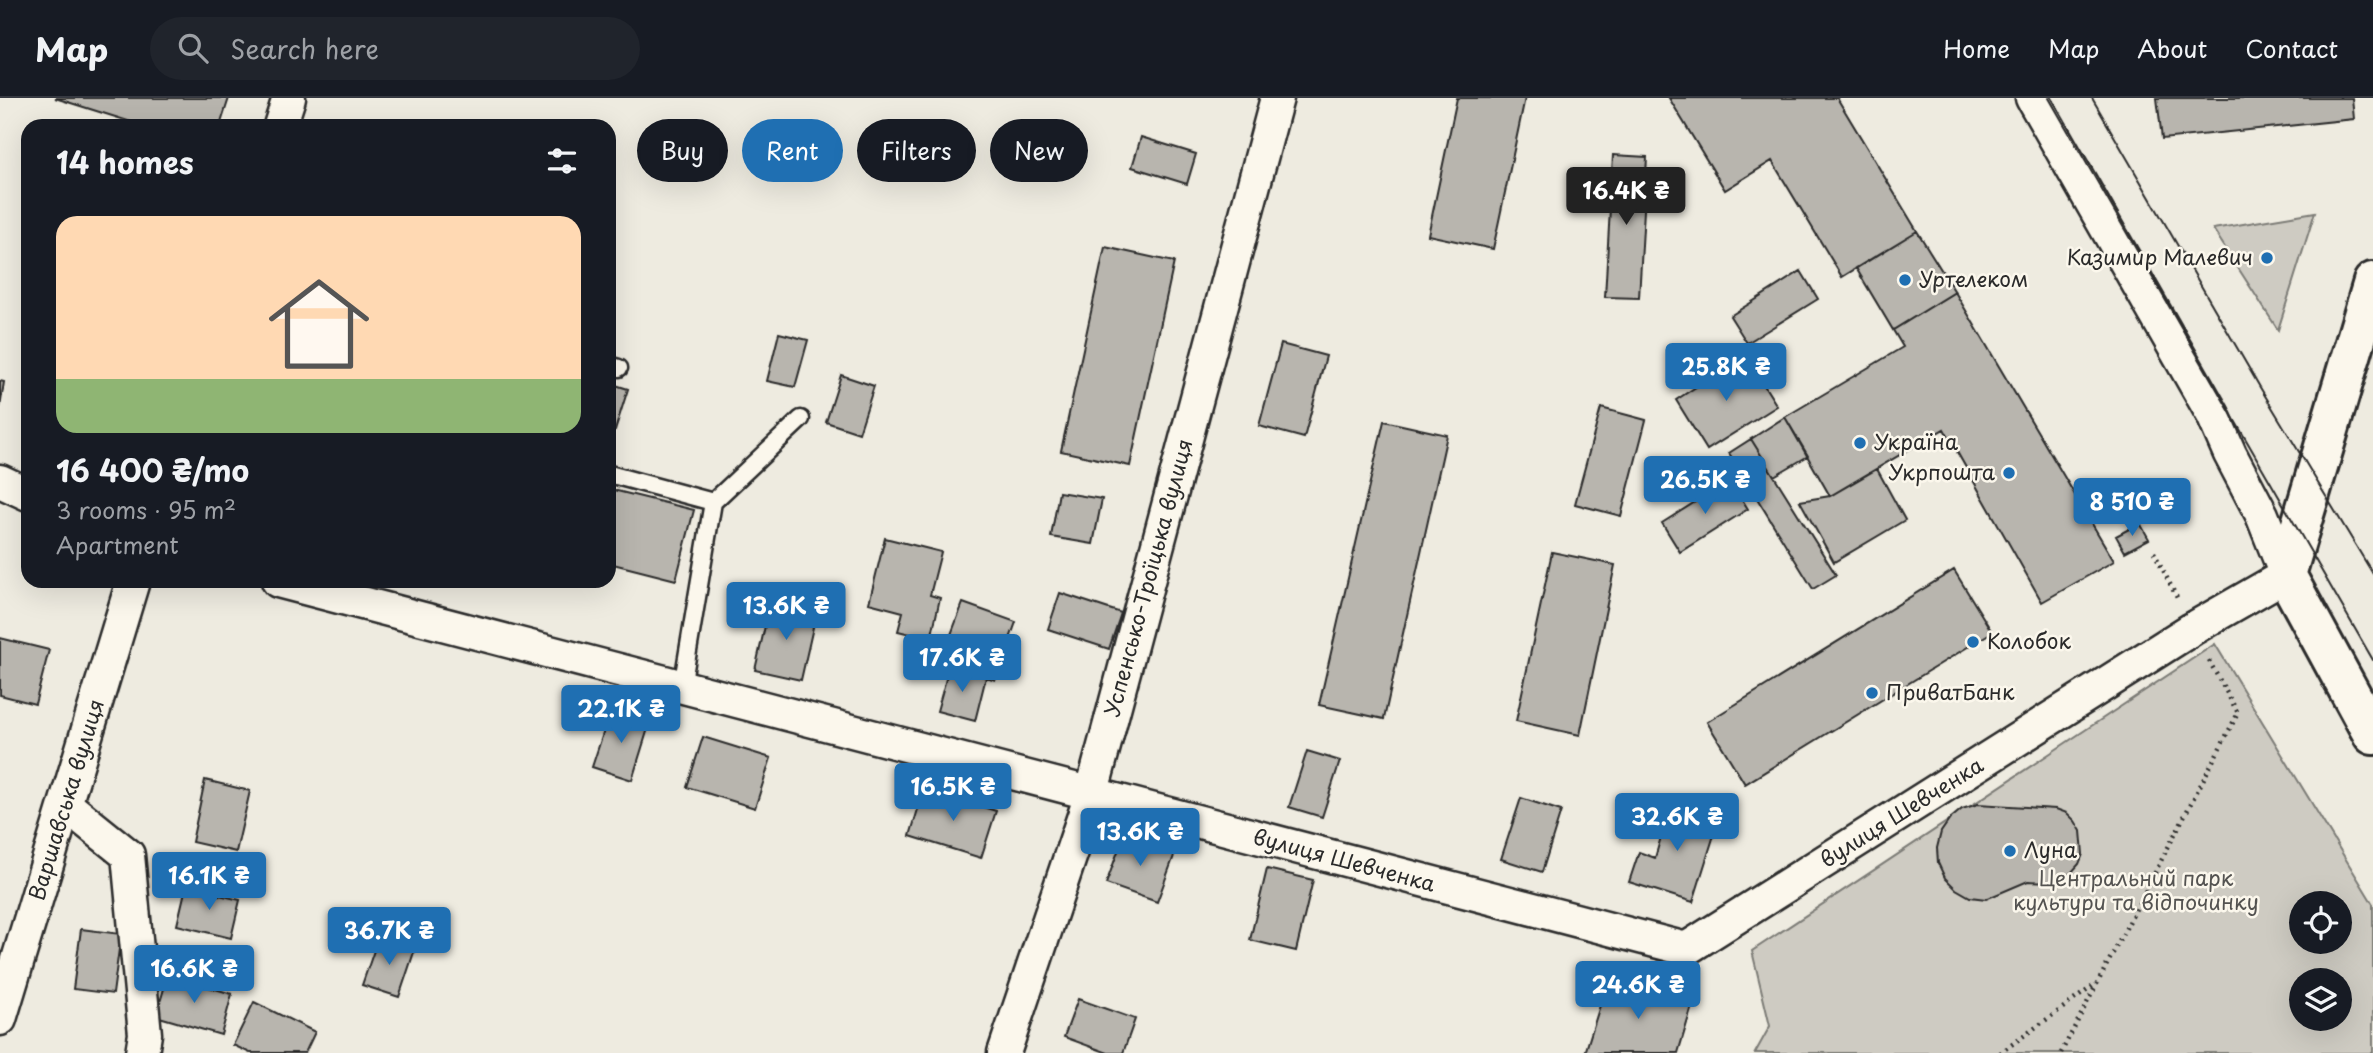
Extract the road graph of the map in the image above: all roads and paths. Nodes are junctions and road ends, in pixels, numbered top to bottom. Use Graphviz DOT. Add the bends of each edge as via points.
graph roads {
  1 [pos="289,98"];
  2 [pos="1277,98"];
  3 [pos="2032,98"];
  4 [pos="282,119"];
  5 [pos="2373,282"];
  6 [pos="801,419"];
  7 [pos="616,476"];
  8 [pos="0,481"];
  9 [pos="21,491"];
  10 [pos="713,502"];
  11 [pos="2154,552"];
  12 [pos="2286,575"];
  13 [pos="131,588"];
  14 [pos="305,588"];
  15 [pos="2192,629"];
  16 [pos="682,687"];
  17 [pos="2373,735"];
  18 [pos="1091,795"];
  19 [pos="66,804"];
  20 [pos="2096,984"];
  21 [pos="0,1019"];
  22 [pos="142,1053"];
  23 [pos="1004,1053"];
  24 [pos="2000,1053"];
  25 [pos="2061,1053"];
  1 -- 4 [label="street"];
  2 -- 18 [label="street, Успенсько-Троїцька вулиця"];
  3 -- 12 [label="street" via="2213,415"];
  5 -- 12 [label="main road"];
  6 -- 10 [label="lane"];
  7 -- 10 [label="lane"];
  8 -- 9 [label="street"];
  10 -- 16 [label="lane"];
  11 -- 15 [label="path"];
  12 -- 15 [label="street, вулиця Шевченка"];
  12 -- 17 [label="main road"];
  13 -- 19 [label="street, Варшавська вулиця"];
  14 -- 16 [label="street, вулиця Шевченка"];
  15 -- 18 [label="street, вулиця Шевченка" via="1686,949"];
  15 -- 20 [label="path" via="2238,713"];
  16 -- 18 [label="street, вулиця Шевченка"];
  18 -- 23 [label="street, Успенсько-Троїцька вулиця"];
  19 -- 21 [label="street, Варшавська вулиця"];
  19 -- 22 [label="street" via="128,855 145,1034"];
  20 -- 24 [label="path"];
  20 -- 25 [label="path"];
}
